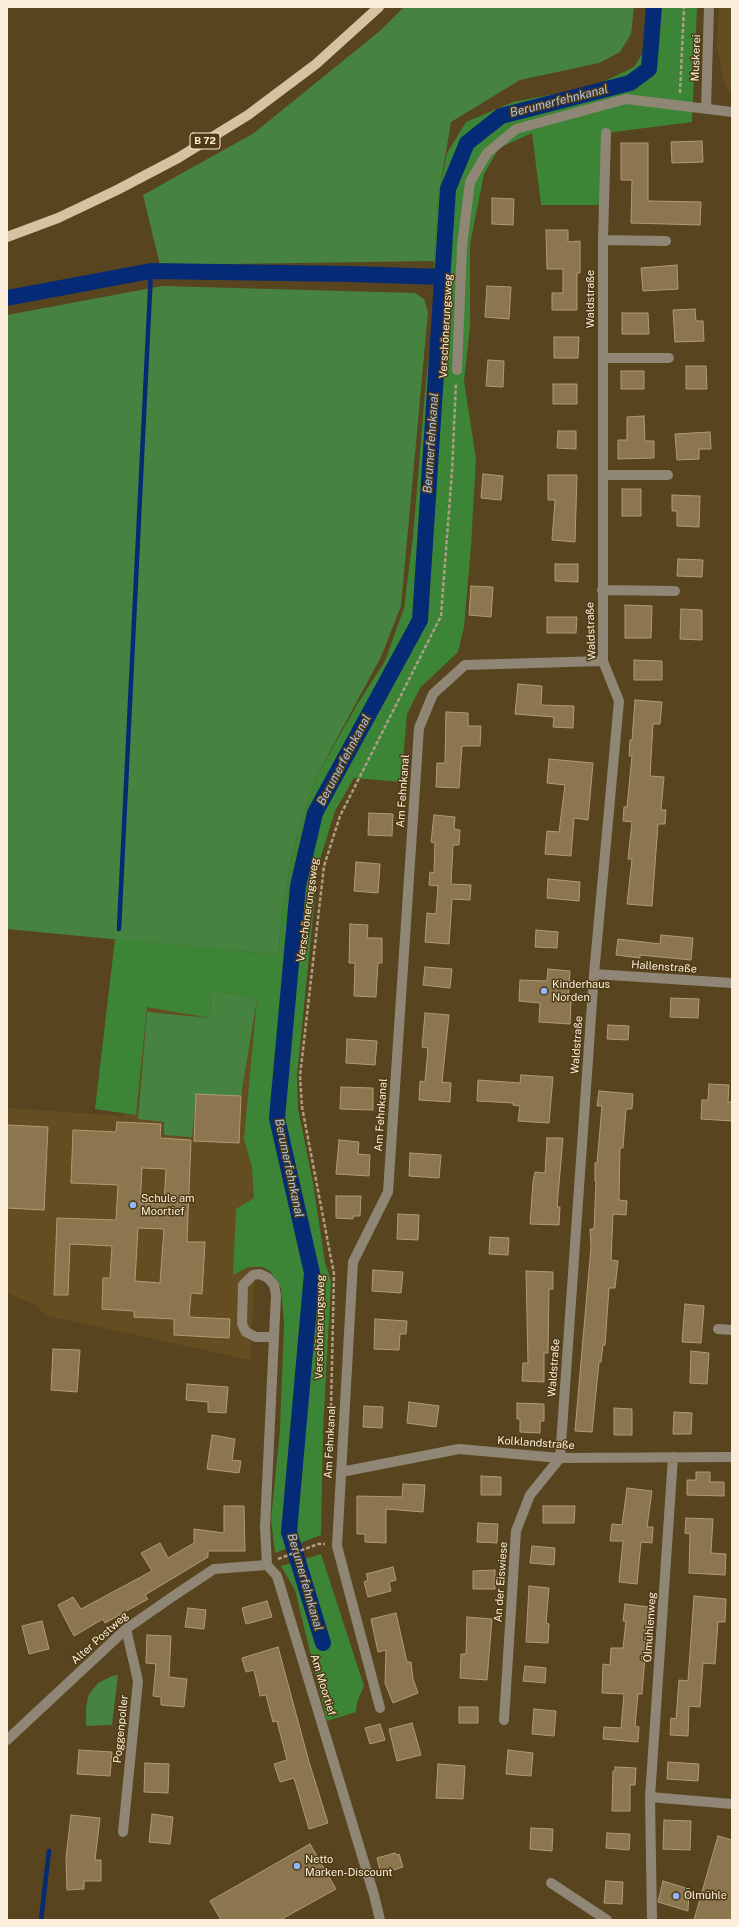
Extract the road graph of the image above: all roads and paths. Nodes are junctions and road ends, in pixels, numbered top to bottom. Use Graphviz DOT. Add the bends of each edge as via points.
graph roads {
  1 [pos="379,7"];
  2 [pos="684,7"];
  3 [pos="709,7"];
  4 [pos="679,106"];
  5 [pos="706,109"];
  6 [pos="732,112"];
  7 [pos="606,133"];
  8 [pos="7,237"];
  9 [pos="603,240"];
  10 [pos="666,241"];
  11 [pos="603,358"];
  12 [pos="669,358"];
  13 [pos="457,370"];
  14 [pos="603,475"];
  15 [pos="668,475"];
  16 [pos="602,590"];
  17 [pos="675,591"];
  18 [pos="603,661"];
  19 [pos="594,974"];
  20 [pos="732,983"];
  21 [pos="718,1330"];
  22 [pos="732,1330"];
  23 [pos="274,1337"];
  24 [pos="331,1409"];
  25 [pos="732,1457"];
  26 [pos="560,1458"];
  27 [pos="673,1458"];
  28 [pos="340,1472"];
  29 [pos="328,1544"];
  30 [pos="278,1559"];
  31 [pos="267,1565"];
  32 [pos="126,1629"];
  33 [pos="380,1708"];
  34 [pos="504,1720"];
  35 [pos="7,1740"];
  36 [pos="650,1797"];
  37 [pos="732,1804"];
  38 [pos="123,1832"];
  39 [pos="551,1883"];
  40 [pos="380,1920"];
  41 [pos="607,1920"];
  42 [pos="652,1920"];
  1 -- 8 [label="main road, B 72" via="316,64 242,119 178,158 117,190 58,218"];
  2 -- 4 [label="path"];
  3 -- 5 [label="street, Muskerei"];
  4 -- 5 [label="street, Verschönerungsweg"];
  4 -- 13 [label="street, Verschönerungsweg" via="626,99 516,129 487,153 470,182 462,246"];
  5 -- 6 [label="street, Verschönerungsweg"];
  7 -- 9 [label="street, Waldstraße"];
  9 -- 10 [label="street"];
  9 -- 11 [label="street, Waldstraße"];
  11 -- 12 [label="street"];
  11 -- 14 [label="street, Waldstraße"];
  13 -- 24 [label="path, Verschönerungsweg" via="452,478 441,616 340,816 324,866 300,1076 302,1107 334,1274"];
  14 -- 15 [label="street"];
  14 -- 16 [label="street, Waldstraße"];
  16 -- 17 [label="street, Waldstraße"];
  16 -- 18 [label="street, Waldstraße"];
  18 -- 19 [label="street, Waldstraße" via="619,701"];
  18 -- 28 [label="street, Am Fehnkanal" via="465,664 432,694 419,728 388,1192 353,1262"];
  19 -- 20 [label="street, Hallenstraße"];
  19 -- 26 [label="street, Waldstraße"];
  21 -- 22 [label="street"];
  23 -- 23 [label="street" via="274,1285 260,1274 253,1275 243,1285 242,1324 246,1332 256,1337"];
  23 -- 31 [label="street" via="265,1526"];
  25 -- 27 [label="street, Kolklandstraße"];
  26 -- 27 [label="street, Kolklandstraße"];
  26 -- 28 [label="street, Kolklandstraße" via="459,1449"];
  26 -- 34 [label="street, An der Eiswiese" via="530,1495 516,1531"];
  27 -- 36 [label="street, Ölmühlenweg"];
  28 -- 33 [label="street, Am Fehnkanal" via="337,1546"];
  29 -- 30 [label="path" via="318,1544"];
  31 -- 32 [label="street, Alter Postweg" via="214,1569"];
  31 -- 40 [label="street, Am Moortief" via="277,1576"];
  32 -- 35 [label="street, Alter Postweg"];
  32 -- 38 [label="street, Poggenpoller" via="138,1681"];
  36 -- 37 [label="street"];
  36 -- 42 [label="street, Ölmühlenweg"];
  39 -- 41 [label="street"];
}
